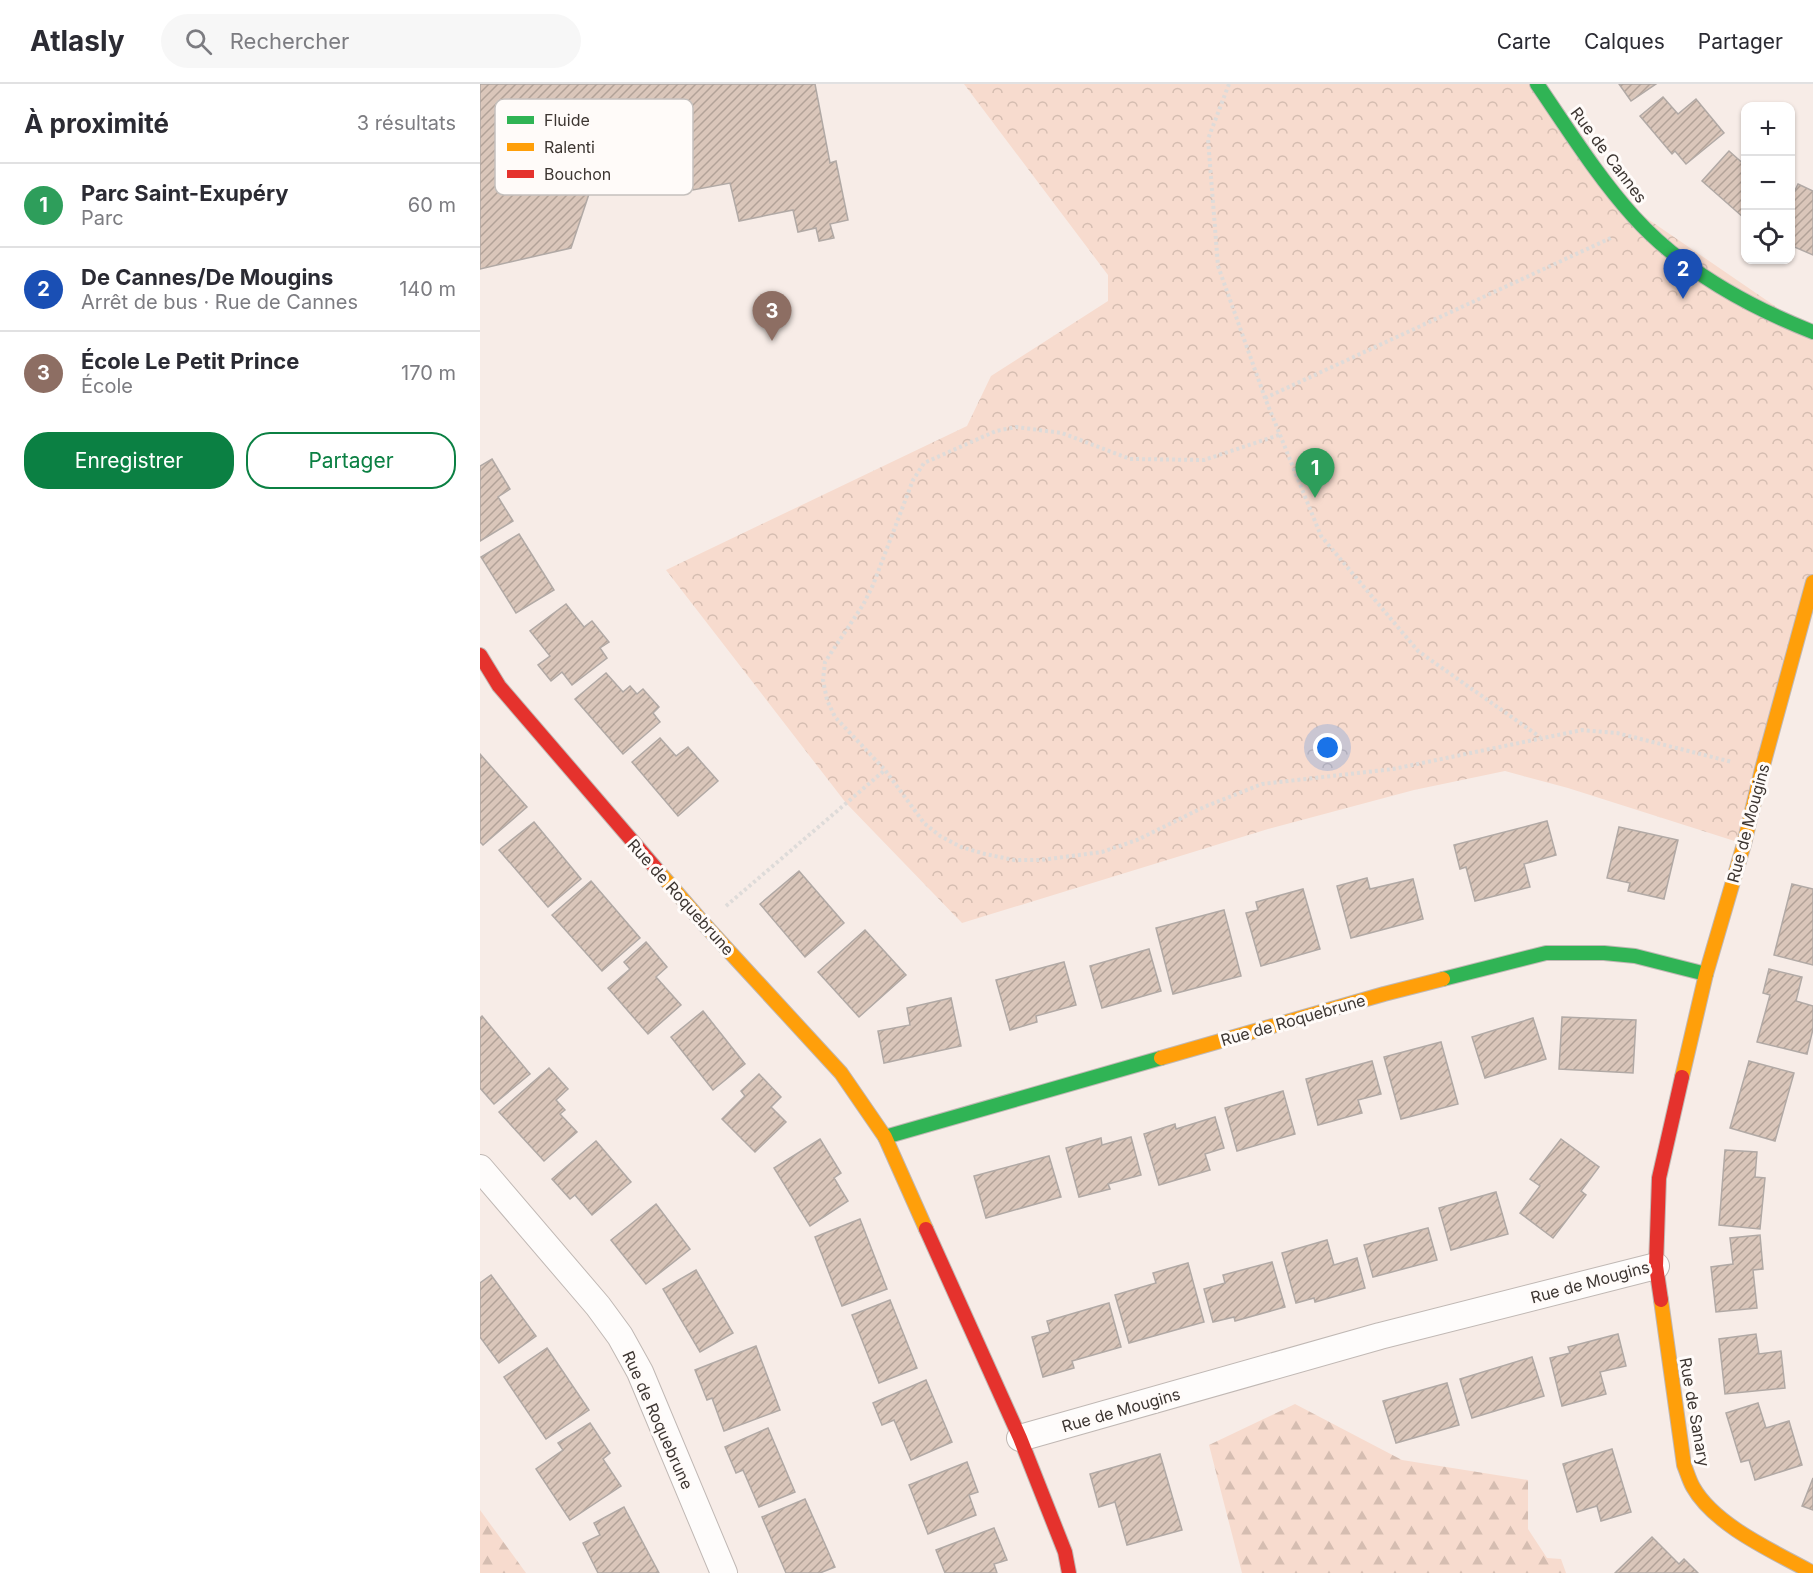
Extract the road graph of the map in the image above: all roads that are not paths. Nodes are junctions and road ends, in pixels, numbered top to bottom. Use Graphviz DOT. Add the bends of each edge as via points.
graph roads {
  1 [pos="1537,84"];
  2 [pos="1813,332"];
  3 [pos="1813,582"];
  4 [pos="480,655"];
  5 [pos="1706,974"];
  6 [pos="885,1137"];
  7 [pos="480,1168"];
  8 [pos="1656,1266"];
  9 [pos="1020,1438"];
  10 [pos="723,1573"];
  11 [pos="1069,1573"];
  12 [pos="1813,1573"];
  1 -- 2 [label="street, Rue de Cannes" via="1617,198 1667,248 1755,307"];
  3 -- 5 [label="street, Rue de Mougins"];
  4 -- 6 [label="street, Rue de Roquebrune" via="519,711 704,924 841,1073"];
  5 -- 6 [label="street, Rue de Roquebrune" via="1635,956 1546,954 1372,997"];
  5 -- 8 [label="street, Rue de Mougins" via="1659,1178"];
  6 -- 9 [label="street, Rue de Roquebrune"];
  7 -- 10 [label="street, Rue de Roquebrune" via="620,1336 640,1371"];
  8 -- 9 [label="street, Rue de Mougins" via="1380,1336"];
  8 -- 12 [label="street, Rue de Sanary" via="1684,1466 1694,1488 1730,1525"];
  9 -- 11 [label="street, Rue de Roquebrune" via="1065,1552"];
}
